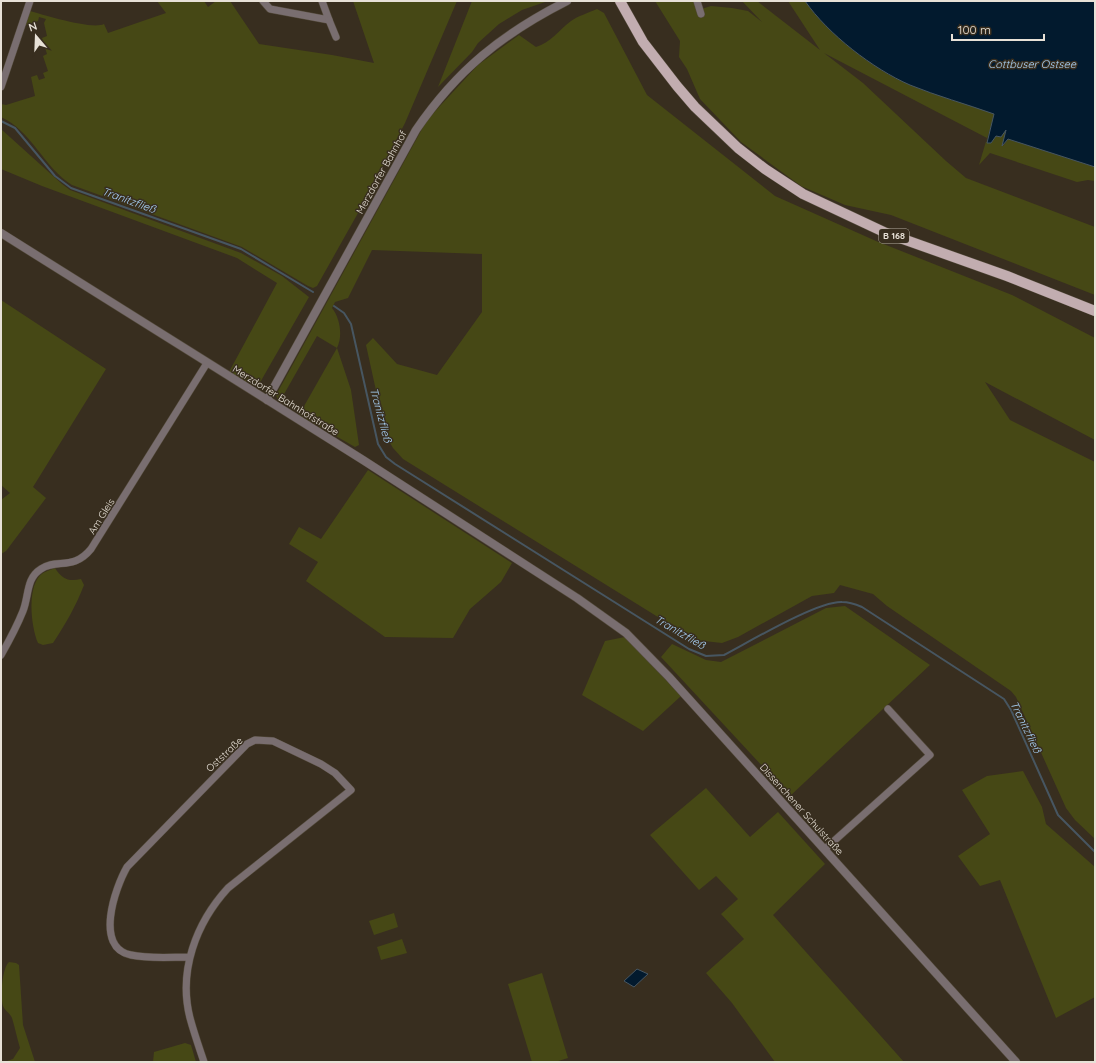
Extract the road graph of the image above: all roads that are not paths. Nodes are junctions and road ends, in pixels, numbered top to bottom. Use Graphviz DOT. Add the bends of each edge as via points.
graph roads {
  1 [pos="30,1"];
  2 [pos="263,1"];
  3 [pos="322,1"];
  4 [pos="567,1"];
  5 [pos="620,1"];
  6 [pos="698,1"];
  7 [pos="701,14"];
  8 [pos="329,20"];
  9 [pos="336,38"];
  10 [pos="1,87"];
  11 [pos="1,233"];
  12 [pos="1095,311"];
  13 [pos="207,363"];
  14 [pos="267,400"];
  15 [pos="558,586"];
  16 [pos="1,655"];
  17 [pos="888,709"];
  18 [pos="825,849"];
  19 [pos="190,957"];
  20 [pos="204,1062"];
  21 [pos="1016,1062"];
  1 -- 10 [label="street"];
  2 -- 8 [label="street" via="270,9"];
  3 -- 8 [label="street"];
  4 -- 14 [label="street, Merzdorfer Bahnhof" via="524,24 486,51 455,79 434,103 409,143"];
  5 -- 12 [label="main road, B 168" via="643,42 695,107 738,148 803,194 886,233 1007,276"];
  6 -- 7 [label="street"];
  8 -- 9 [label="street"];
  11 -- 13 [label="street, Merzdorfer Bahnhofstraße"];
  13 -- 14 [label="street, Merzdorfer Bahnhofstraße"];
  13 -- 16 [label="street, Am Gleis" via="91,549 81,559 42,568 34,575 24,608"];
  14 -- 15 [label="street, Merzdorfer Bahnhofstraße"];
  15 -- 18 [label="street, Dissenchener Schulstraße" via="626,633 641,647"];
  17 -- 18 [label="street" via="930,755"];
  18 -- 21 [label="street, Dissenchener Schulstraße"];
  19 -- 19 [label="street, Oststraße" via="206,919 228,888 351,790 321,764 273,741 255,740 247,744 127,867 109,921 109,933 114,943 120,951 131,955"];
  19 -- 20 [label="street, Oststraße" via="187,964 187,982 190,1017"];
}
